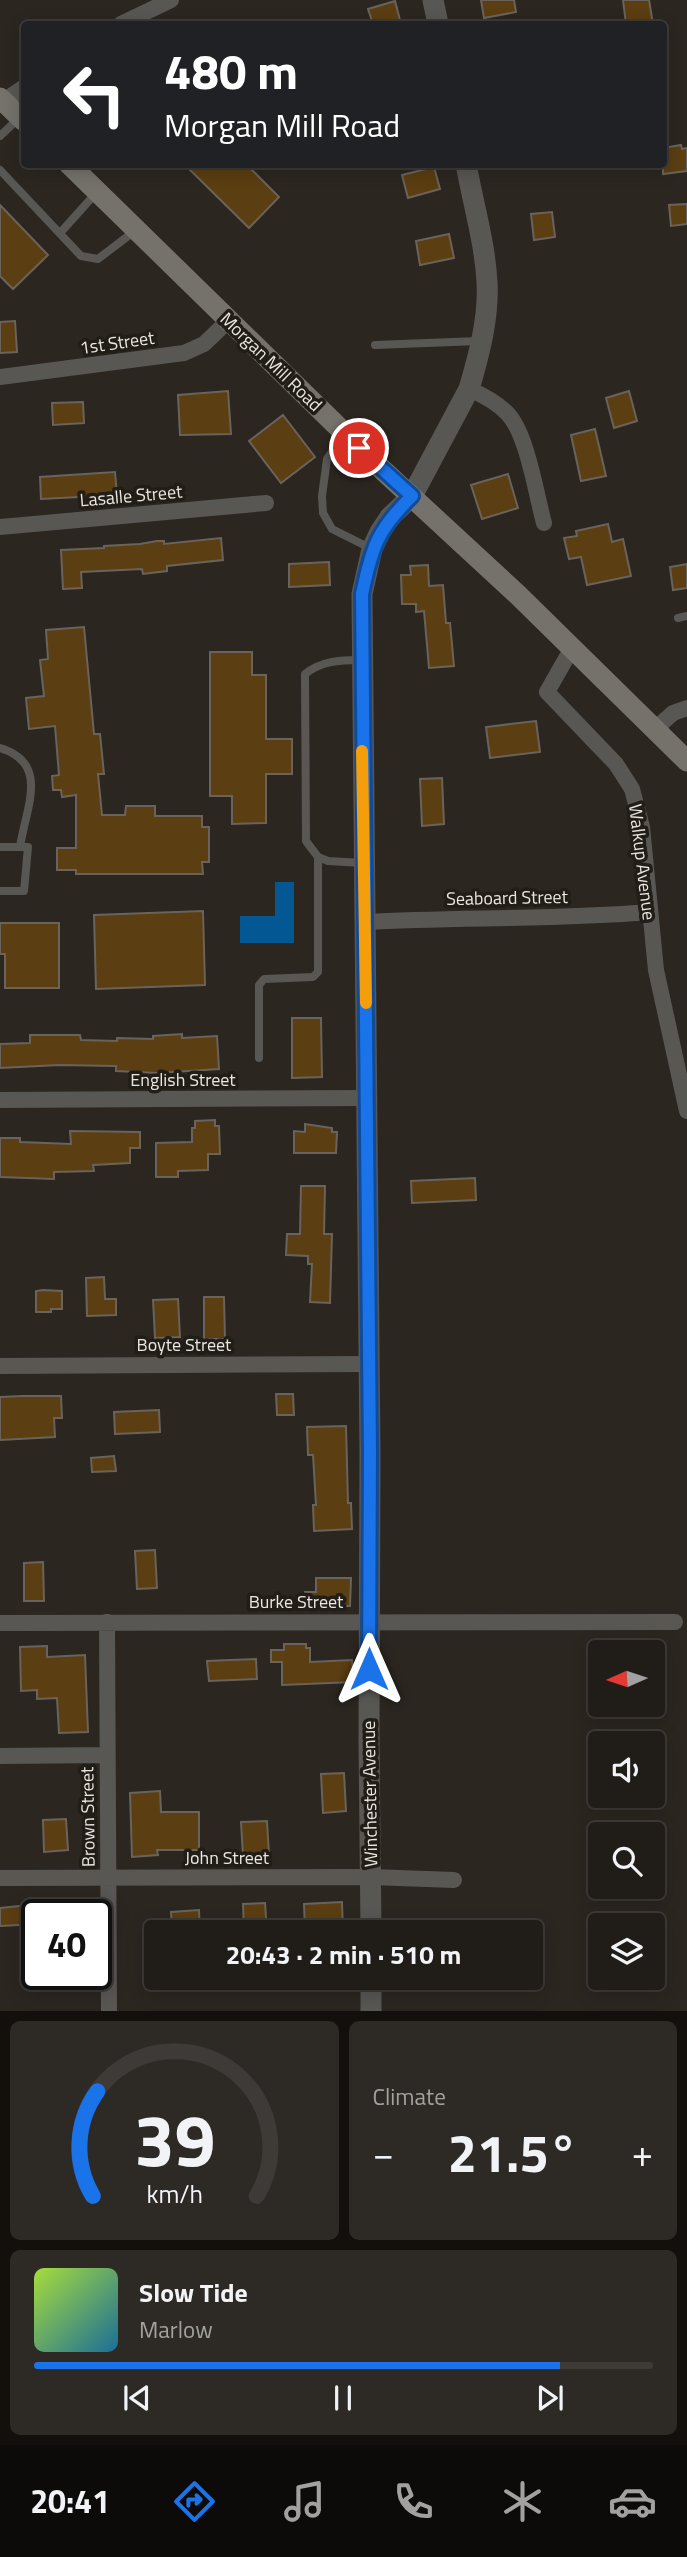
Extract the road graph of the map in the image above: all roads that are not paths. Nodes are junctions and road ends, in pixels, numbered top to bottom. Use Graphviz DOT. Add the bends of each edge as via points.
graph roads {
  1 [pos="171,0"];
  2 [pos="433,0"];
  3 [pos="127,21"];
  4 [pos="437,21"];
  5 [pos="21,89"];
  6 [pos="2,99"];
  7 [pos="21,118"];
  8 [pos="21,120"];
  9 [pos="0,136"];
  10 [pos="73,168"];
  11 [pos="467,168"];
  12 [pos="0,170"];
  13 [pos="97,192"];
  14 [pos="136,230"];
  15 [pos="61,232"];
  16 [pos="229,320"];
  17 [pos="481,341"];
  18 [pos="375,345"];
  19 [pos="0,377"];
  20 [pos="469,389"];
  21 [pos="344,433"];
  22 [pos="412,496"];
  23 [pos="266,503"];
  24 [pos="544,523"];
  25 [pos="0,527"];
  26 [pos="372,549"];
  27 [pos="572,648"];
  28 [pos="363,660"];
  29 [pos="687,708"];
  30 [pos="654,730"];
  31 [pos="0,748"];
  32 [pos="687,761"];
  33 [pos="0,847"];
  34 [pos="20,847"];
  35 [pos="318,857"];
  36 [pos="364,863"];
  37 [pos="0,891"];
  38 [pos="649,912"];
  39 [pos="365,922"];
  40 [pos="259,1058"];
  41 [pos="366,1098"];
  42 [pos="0,1100"];
  43 [pos="687,1111"];
  44 [pos="368,1364"];
  45 [pos="0,1366"];
  46 [pos="369,1621"];
  47 [pos="107,1622"];
  48 [pos="675,1622"];
  49 [pos="0,1623"];
  50 [pos="107,1755"];
  51 [pos="0,1756"];
  52 [pos="371,1877"];
  53 [pos="0,1878"];
  54 [pos="108,1878"];
  55 [pos="454,1880"];
  56 [pos="371,1920"];
  57 [pos="371,1990"];
  58 [pos="108,2011"];
  59 [pos="371,2011"];
  1 -- 3 [label="street"];
  2 -- 4 [label="street"];
  5 -- 6 [label="street"];
  6 -- 7 [label="main road"];
  8 -- 9 [label="lane"];
  10 -- 13 [label="main road, Morgan Mill Road"];
  11 -- 17 [label="street" via="487,284"];
  12 -- 15 [label="lane"];
  13 -- 14 [label="main road, Morgan Mill Road"];
  13 -- 15 [label="lane"];
  14 -- 15 [label="lane" via="98,259 81,256"];
  14 -- 16 [label="main road, Morgan Mill Road"];
  16 -- 19 [label="street, 1st Street" via="204,344 184,353"];
  16 -- 21 [label="main road, Morgan Mill Road"];
  17 -- 18 [label="lane"];
  17 -- 20 [label="street"];
  20 -- 22 [label="street"];
  20 -- 24 [label="street" via="508,414 521,434"];
  21 -- 22 [label="main road, Morgan Mill Road"];
  21 -- 26 [label="lane" via="327,459 323,513 332,529"];
  22 -- 26 [label="street, Winchester Avenue" via="390,517"];
  22 -- 27 [label="main road, Morgan Mill Road"];
  23 -- 25 [label="street, Lasalle Street"];
  26 -- 28 [label="street, Winchester Avenue" via="362,594"];
  27 -- 30 [label="main road, Morgan Mill Road"];
  27 -- 38 [label="street, Walkup Avenue" via="547,692 617,764 632,789 642,827"];
  28 -- 35 [label="lane" via="316,665 305,674 306,841"];
  28 -- 36 [label="street, Winchester Avenue"];
  29 -- 30 [label="street" via="673,713"];
  30 -- 32 [label="main road, Morgan Mill Road"];
  31 -- 34 [label="lane" via="27,766 32,793"];
  33 -- 34 [label="lane"];
  34 -- 37 [label="lane" via="28,847 24,891"];
  35 -- 36 [label="lane"];
  35 -- 40 [label="lane" via="318,972 313,977 264,979 259,985"];
  36 -- 39 [label="street, Winchester Avenue"];
  38 -- 39 [label="street, Seaboard Street"];
  38 -- 43 [label="street, Walkup Avenue" via="656,970"];
  39 -- 41 [label="street, Winchester Avenue"];
  41 -- 42 [label="street, English Street"];
  41 -- 44 [label="street, Winchester Avenue"];
  44 -- 45 [label="street, Boyte Street"];
  44 -- 46 [label="street, Winchester Avenue"];
  46 -- 47 [label="street, Burke Street"];
  46 -- 48 [label="street, Burke Street"];
  46 -- 52 [label="street, Winchester Avenue"];
  47 -- 49 [label="street, Burke Street"];
  47 -- 50 [label="street, Brown Street"];
  50 -- 51 [label="street"];
  50 -- 54 [label="street, Brown Street"];
  52 -- 54 [label="street, John Street"];
  52 -- 55 [label="street, John Street"];
  52 -- 56 [label="street, Winchester Avenue"];
  53 -- 54 [label="street, John Street"];
  54 -- 58 [label="street, Brown Street"];
  57 -- 59 [label="street"];
}
